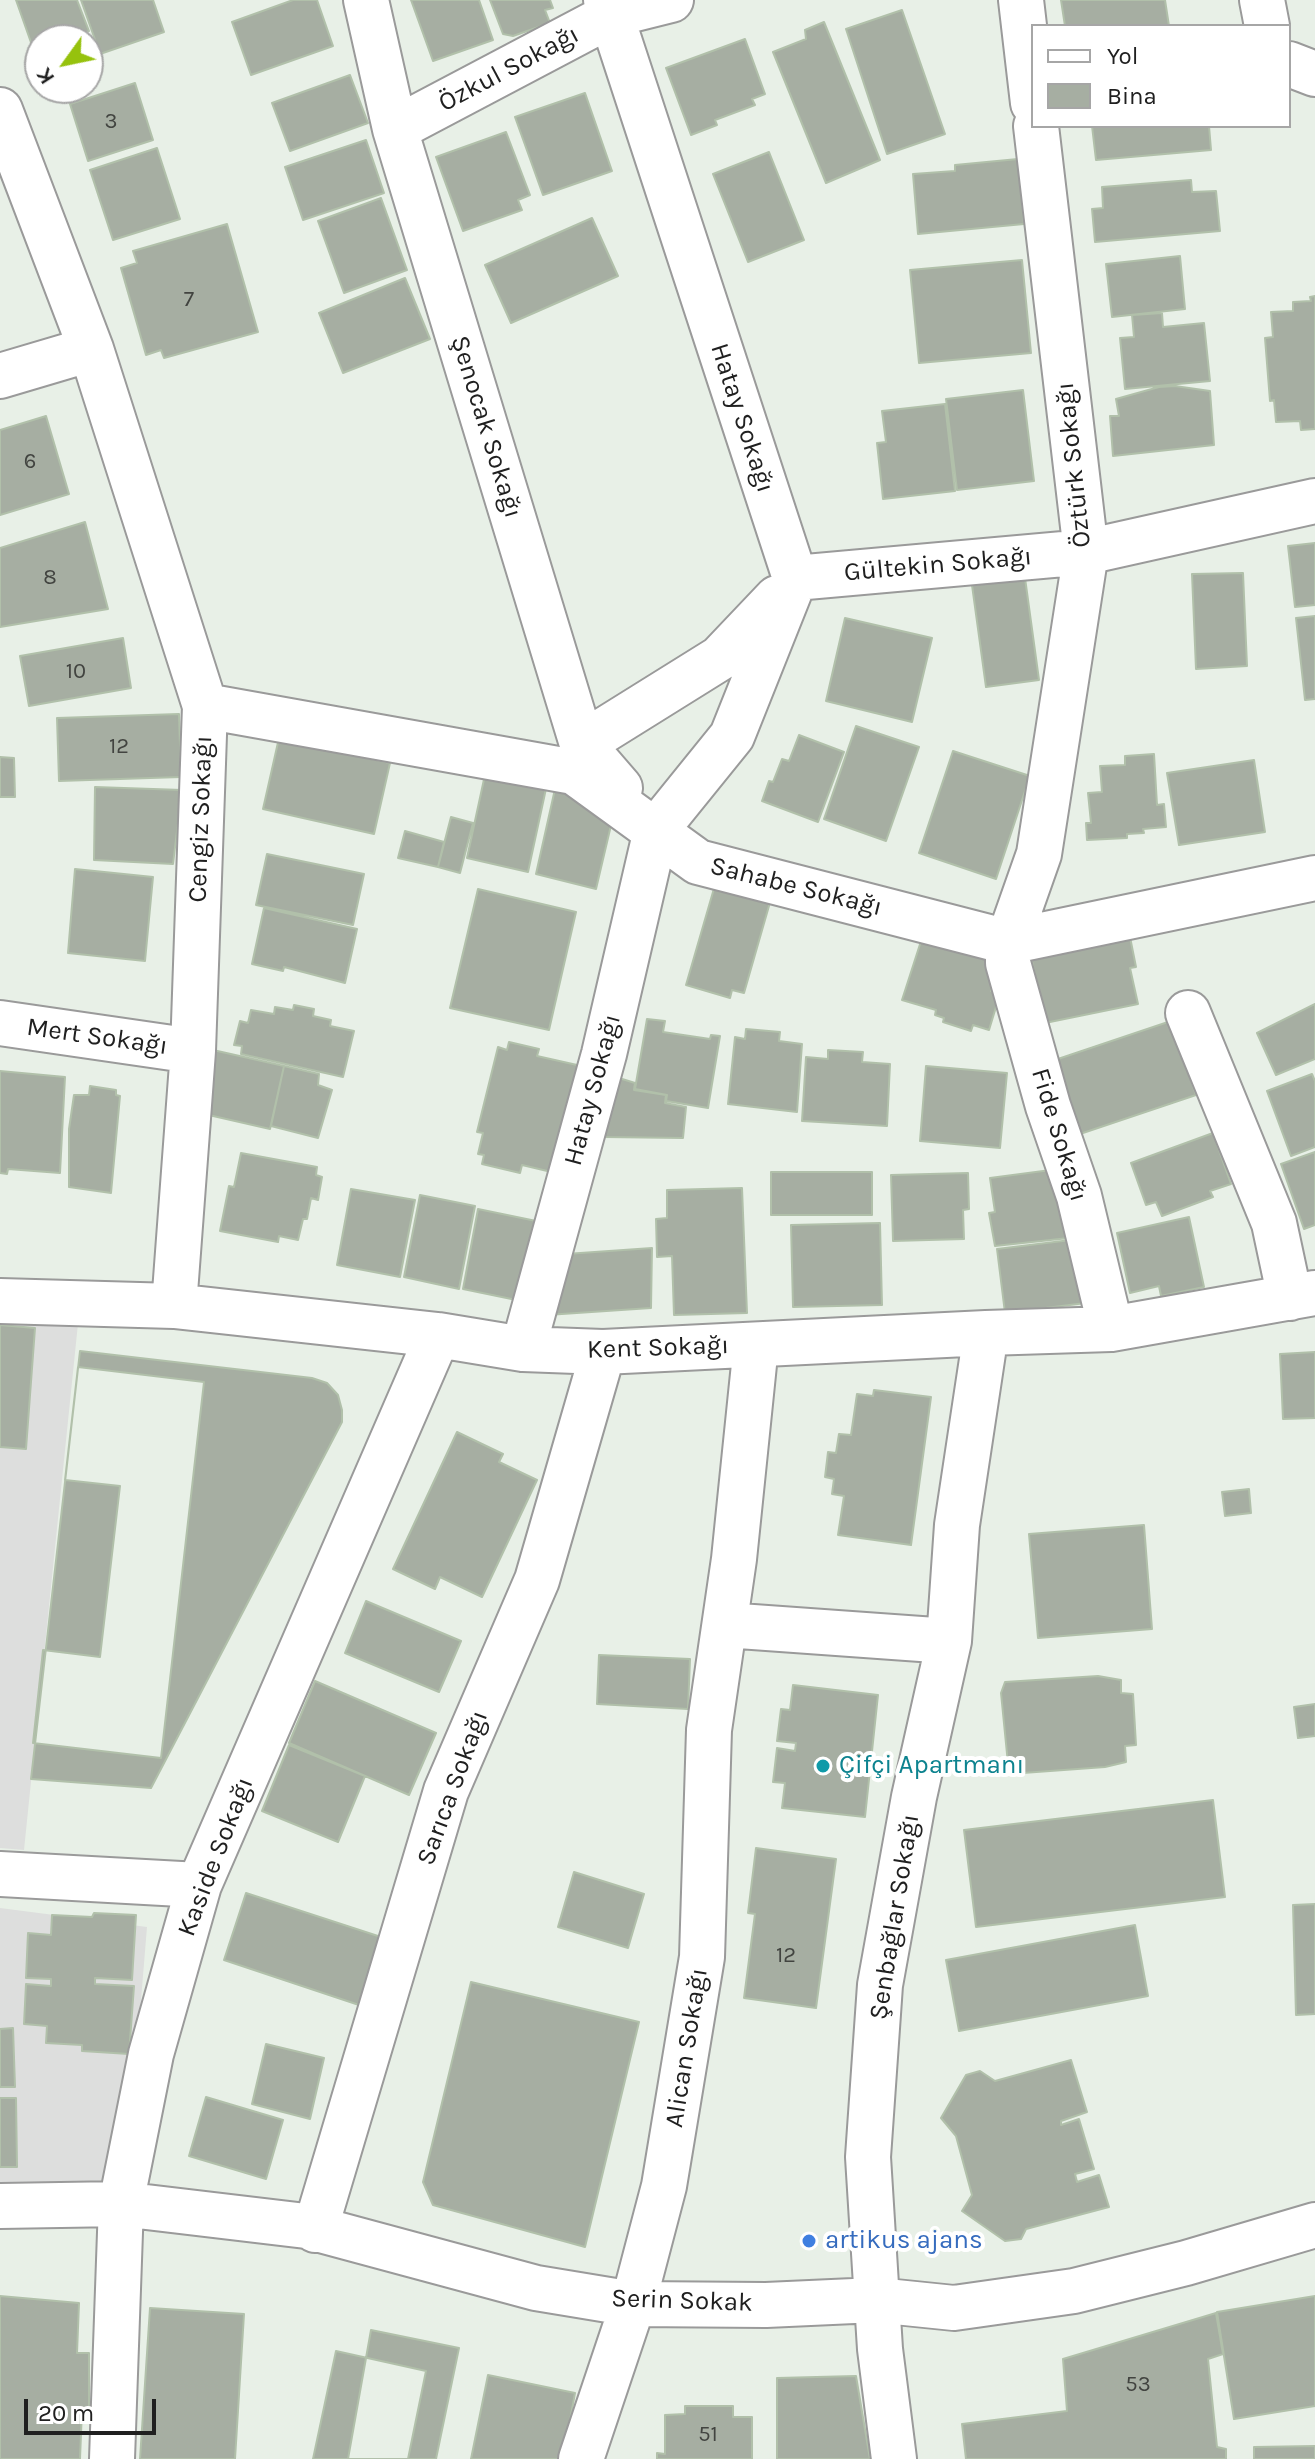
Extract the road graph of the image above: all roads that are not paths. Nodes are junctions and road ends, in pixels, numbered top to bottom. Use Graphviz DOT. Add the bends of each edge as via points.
graph roads {
  1 [pos="366,0"];
  2 [pos="671,0"];
  3 [pos="1021,0"];
  4 [pos="1262,0"];
  5 [pos="608,8"];
  6 [pos="1267,24"];
  7 [pos="1291,65"];
  8 [pos="1315,74"];
  9 [pos="1031,86"];
  10 [pos="0,110"];
  11 [pos="1036,128"];
  12 [pos="395,129"];
  13 [pos="91,349"];
  14 [pos="0,376"];
  15 [pos="1315,501"];
  16 [pos="1086,552"];
  17 [pos="795,578"];
  18 [pos="205,706"];
  19 [pos="582,744"];
  20 [pos="656,830"];
  21 [pos="1315,878"];
  22 [pos="1008,942"];
  23 [pos="1188,1013"];
  24 [pos="0,1023"];
  25 [pos="193,1051"];
  26 [pos="1303,1296"];
  27 [pos="0,1301"];
  28 [pos="174,1306"];
  29 [pos="1111,1329"];
  30 [pos="986,1333"];
  31 [pos="438,1335"];
  32 [pos="756,1345"];
  33 [pos="523,1349"];
  34 [pos="603,1352"];
  35 [pos="725,1625"];
  36 [pos="949,1641"];
  37 [pos="0,1874"];
  38 [pos="199,1885"];
  39 [pos="121,2204"];
  40 [pos="0,2206"];
  41 [pos="1315,2225"];
  42 [pos="315,2230"];
  43 [pos="876,2300"];
  44 [pos="633,2304"];
  45 [pos="112,2459"];
  46 [pos="581,2459"];
  47 [pos="894,2459"];
  1 -- 12 [label="street, Şenocak Sokağı"];
  2 -- 5 [label="street, Özkul Sokağı"];
  3 -- 9 [label="street"];
  4 -- 6 [label="street"];
  5 -- 12 [label="street, Özkul Sokağı"];
  5 -- 17 [label="street, Hatay Sokağı"];
  7 -- 8 [label="street"];
  10 -- 13 [label="street, Cengiz Sokağı"];
  11 -- 16 [label="street, Öztürk Sokağı"];
  12 -- 19 [label="street, Şenocak Sokağı"];
  13 -- 14 [label="street"];
  13 -- 18 [label="street, Cengiz Sokağı"];
  15 -- 16 [label="street, Gültekin Sokağı"];
  16 -- 17 [label="street, Gültekin Sokağı"];
  16 -- 22 [label="street, Öztürk Sokağı" via="1039,854"];
  17 -- 19 [label="street" via="720,658"];
  17 -- 20 [label="street" via="732,736"];
  18 -- 20 [label="street, Sahabe Sokağı" via="574,772"];
  18 -- 25 [label="street, Cengiz Sokağı"];
  19 -- 20 [label="street, Şenocak Sokağı"];
  20 -- 22 [label="street, Sahabe Sokağı" via="698,862"];
  20 -- 33 [label="street, Hatay Sokağı" via="604,1054"];
  21 -- 22 [label="street, Sahabe Sokağı"];
  22 -- 29 [label="street, Fide Sokağı" via="1008,963 1079,1196"];
  23 -- 26 [label="street"];
  24 -- 25 [label="street, Mert Sokağı"];
  25 -- 28 [label="street, Cengiz Sokağı"];
  26 -- 29 [label="street, Kent Sokağı"];
  27 -- 28 [label="street, Kent Sokağı"];
  28 -- 31 [label="street, Kent Sokağı"];
  29 -- 30 [label="street, Kent Sokağı"];
  30 -- 32 [label="street, Kent Sokağı"];
  30 -- 36 [label="street, Şenbağlar Sokağı" via="957,1525"];
  31 -- 33 [label="street, Kent Sokağı"];
  31 -- 38 [label="street, Kaside Sokağı"];
  32 -- 34 [label="street, Kent Sokağı"];
  32 -- 35 [label="street, Alican Sokağı"];
  33 -- 34 [label="street, Kent Sokağı"];
  34 -- 42 [label="street, Sarıca Sokağı" via="537,1580 446,1791"];
  35 -- 36 [label="street"];
  35 -- 44 [label="street, Alican Sokağı" via="709,1730 702,1957 664,2186"];
  36 -- 43 [label="street, Şenbağlar Sokağı" via="880,1985 868,2157"];
  37 -- 38 [label="street"];
  38 -- 39 [label="street, Kaside Sokağı" via="151,2054"];
  39 -- 40 [label="street, Serin Sokak"];
  39 -- 42 [label="street, Serin Sokak"];
  39 -- 45 [label="street, Kaside Sokağı"];
  41 -- 43 [label="street, Serin Sokak" via="1074,2291 954,2308"];
  42 -- 44 [label="street, Serin Sokak" via="536,2288"];
  43 -- 44 [label="street, Serin Sokak"];
  43 -- 47 [label="street, Şenbağlar Sokağı"];
  44 -- 46 [label="street, Alican Sokağı"];
}
